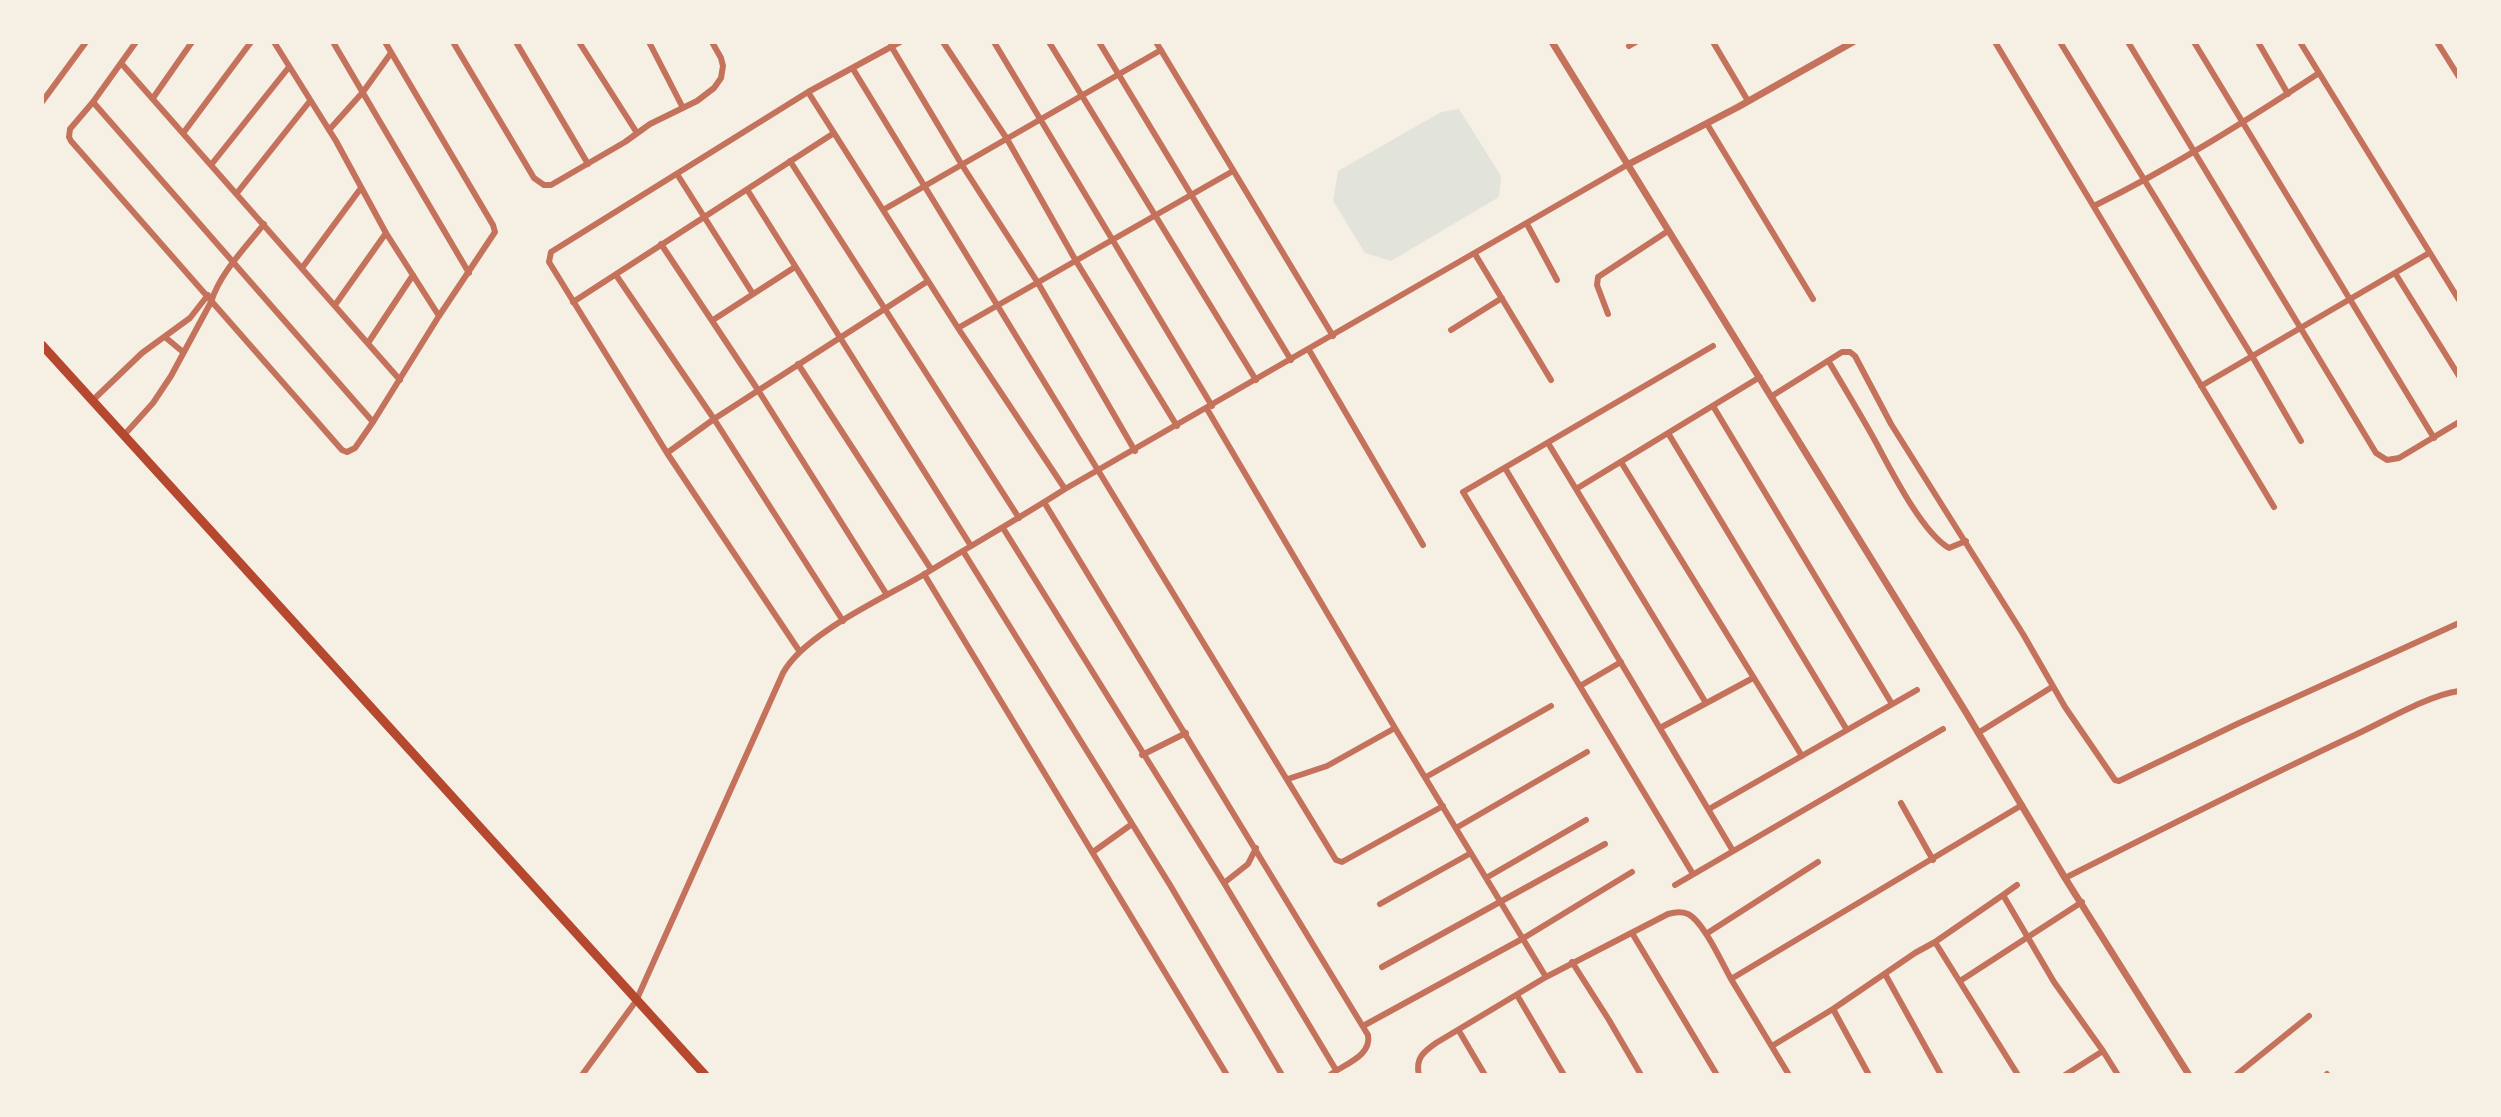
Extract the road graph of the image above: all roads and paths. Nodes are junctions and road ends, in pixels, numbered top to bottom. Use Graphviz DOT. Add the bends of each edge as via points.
graph roads {
  1 [pos="86,42"];
  2 [pos="136,42"];
  3 [pos="192,42"];
  4 [pos="251,42"];
  5 [pos="274,42"];
  6 [pos="333,42"];
  7 [pos="385,42"];
  8 [pos="453,42"];
  9 [pos="516,42"];
  10 [pos="579,42"];
  11 [pos="649,42"];
  12 [pos="712,42"];
  13 [pos="900,42"];
  14 [pos="943,42"];
  15 [pos="994,42"];
  16 [pos="1049,42"];
  17 [pos="1099,42"];
  18 [pos="1156,42"];
  19 [pos="1552,42"];
  20 [pos="1636,42"];
  21 [pos="1713,42"];
  22 [pos="1853,42"];
  23 [pos="1995,42"];
  24 [pos="2060,42"];
  25 [pos="2128,42"];
  26 [pos="2194,42"];
  27 [pos="2258,42"];
  28 [pos="2300,42"];
  29 [pos="2437,42"];
  30 [pos="891,46"];
  31 [pos="1629,46"];
  32 [pos="1161,50"];
  33 [pos="391,53"];
  34 [pos="121,63"];
  35 [pos="289,67"];
  36 [pos="853,69"];
  37 [pos="2319,73"];
  38 [pos="1119,75"];
  39 [pos="2459,77"];
  40 [pos="363,92"];
  41 [pos="808,92"];
  42 [pos="2288,94"];
  43 [pos="1082,96"];
  44 [pos="153,98"];
  45 [pos="310,101"];
  46 [pos="1748,101"];
  47 [pos="42,102"];
  48 [pos="93,102"];
  49 [pos="682,106"];
  50 [pos="1040,120"];
  51 [pos="2244,123"];
  52 [pos="1707,124"];
  53 [pos="329,130"];
  54 [pos="184,132"];
  55 [pos="637,133"];
  56 [pos="834,133"];
  57 [pos="1007,139"];
  58 [pos="2194,151"];
  59 [pos="790,161"];
  60 [pos="588,164"];
  61 [pos="211,165"];
  62 [pos="962,165"];
  63 [pos="1627,165"];
  64 [pos="1233,171"];
  65 [pos="677,174"];
  66 [pos="2145,181"];
  67 [pos="924,186"];
  68 [pos="361,188"];
  69 [pos="748,191"];
  70 [pos="237,193"];
  71 [pos="1192,196"];
  72 [pos="2094,206"];
  73 [pos="883,210"];
  74 [pos="1156,216"];
  75 [pos="705,218"];
  76 [pos="264,224"];
  77 [pos="1527,224"];
  78 [pos="1668,231"];
  79 [pos="386,233"];
  80 [pos="1112,240"];
  81 [pos="661,244"];
  82 [pos="2429,253"];
  83 [pos="1475,254"];
  84 [pos="1076,261"];
  85 [pos="233,263"];
  86 [pos="795,267"];
  87 [pos="302,268"];
  88 [pos="2395,273"];
  89 [pos="469,274"];
  90 [pos="413,275"];
  91 [pos="616,275"];
  92 [pos="1557,280"];
  93 [pos="928,281"];
  94 [pos="1038,283"];
  95 [pos="753,294"];
  96 [pos="1502,298"];
  97 [pos="2351,298"];
  98 [pos="209,299"];
  99 [pos="1813,299"];
  100 [pos="2459,300"];
  101 [pos="573,302"];
  102 [pos="335,305"];
  103 [pos="997,305"];
  104 [pos="885,309"];
  105 [pos="1608,314"];
  106 [pos="439,316"];
  107 [pos="713,320"];
  108 [pos="958,328"];
  109 [pos="2299,328"];
  110 [pos="1451,330"];
  111 [pos="1333,336"];
  112 [pos="165,337"];
  113 [pos="839,338"];
  114 [pos="368,343"];
  115 [pos="42,345"];
  116 [pos="1713,346"];
  117 [pos="1309,350"];
  118 [pos="183,352"];
  119 [pos="2252,356"];
  120 [pos="1291,360"];
  121 [pos="1829,362"];
  122 [pos="798,364"];
  123 [pos="2459,376"];
  124 [pos="1760,377"];
  125 [pos="400,380"];
  126 [pos="1256,380"];
  127 [pos="1551,380"];
  128 [pos="2201,386"];
  129 [pos="758,390"];
  130 [pos="1772,396"];
  131 [pos="93,400"];
  132 [pos="1713,406"];
  133 [pos="1210,407"];
  134 [pos="714,419"];
  135 [pos="373,422"];
  136 [pos="2459,422"];
  137 [pos="1177,426"];
  138 [pos="1668,433"];
  139 [pos="125,434"];
  140 [pos="2434,438"];
  141 [pos="2301,441"];
  142 [pos="1548,443"];
  143 [pos="1135,451"];
  144 [pos="667,453"];
  145 [pos="1621,462"];
  146 [pos="1505,468"];
  147 [pos="1100,470"];
  148 [pos="1065,489"];
  149 [pos="1576,489"];
  150 [pos="1044,502"];
  151 [pos="2274,507"];
  152 [pos="1019,518"];
  153 [pos="1003,528"];
  154 [pos="1966,541"];
  155 [pos="1423,545"];
  156 [pos="971,546"];
  157 [pos="963,551"];
  158 [pos="931,569"];
  159 [pos="924,574"];
  160 [pos="887,595"];
  161 [pos="843,621"];
  162 [pos="2459,623"];
  163 [pos="800,652"];
  164 [pos="1621,662"];
  165 [pos="1753,678"];
  166 [pos="1580,686"];
  167 [pos="2052,687"];
  168 [pos="1917,690"];
  169 [pos="2459,691"];
  170 [pos="1706,703"];
  171 [pos="1892,704"];
  172 [pos="1551,706"];
  173 [pos="1395,728"];
  174 [pos="1660,728"];
  175 [pos="1943,729"];
  176 [pos="1847,730"];
  177 [pos="1186,733"];
  178 [pos="1978,733"];
  179 [pos="1587,752"];
  180 [pos="1142,755"];
  181 [pos="1802,756"];
  182 [pos="1426,777"];
  183 [pos="1288,779"];
  184 [pos="1901,803"];
  185 [pos="2022,805"];
  186 [pos="1443,806"];
  187 [pos="1709,809"];
  188 [pos="1586,820"];
  189 [pos="1132,824"];
  190 [pos="1456,828"];
  191 [pos="1605,844"];
  192 [pos="1256,848"];
  193 [pos="1733,851"];
  194 [pos="1093,852"];
  195 [pos="1471,853"];
  196 [pos="1933,860"];
  197 [pos="1818,862"];
  198 [pos="1632,872"];
  199 [pos="1693,874"];
  200 [pos="1486,878"];
  201 [pos="2065,878"];
  202 [pos="1224,883"];
  203 [pos="1675,885"];
  204 [pos="2017,885"];
  205 [pos="2003,895"];
  206 [pos="1500,901"];
  207 [pos="2082,902"];
  208 [pos="1380,904"];
  209 [pos="1632,933"];
  210 [pos="1706,934"];
  211 [pos="2028,937"];
  212 [pos="1522,939"];
  213 [pos="1935,942"];
  214 [pos="1572,962"];
  215 [pos="1382,967"];
  216 [pos="1885,974"];
  217 [pos="1546,977"];
  218 [pos="1731,979"];
  219 [pos="1960,981"];
  220 [pos="1517,995"];
  221 [pos="636,1001"];
  222 [pos="1833,1009"];
  223 [pos="2309,1016"];
  224 [pos="1363,1026"];
  225 [pos="1459,1031"];
  226 [pos="1772,1046"];
  227 [pos="2103,1051"];
  228 [pos="2079,1066"];
  229 [pos="1333,1072"];
  230 [pos="582,1075"];
  231 [pos="705,1075"];
  232 [pos="1227,1075"];
  233 [pos="1282,1075"];
  234 [pos="1419,1075"];
  235 [pos="1485,1075"];
  236 [pos="1564,1075"];
  237 [pos="1641,1075"];
  238 [pos="1717,1075"];
  239 [pos="1789,1075"];
  240 [pos="1869,1075"];
  241 [pos="1941,1075"];
  242 [pos="2018,1075"];
  243 [pos="2065,1075"];
  244 [pos="2084,1075"];
  245 [pos="2118,1075"];
  246 [pos="2189,1075"];
  247 [pos="2236,1075"];
  1 -- 47 [label="street"];
  2 -- 34 [label="street"];
  3 -- 44 [label="street"];
  4 -- 54 [label="street"];
  5 -- 35 [label="street"];
  6 -- 40 [label="street"];
  7 -- 33 [label="street"];
  8 -- 60 [label="street" via="534,178 551,185"];
  9 -- 60 [label="street"];
  10 -- 55 [label="street"];
  11 -- 49 [label="street"];
  12 -- 49 [label="street" via="721,58 721,78 697,101"];
  13 -- 30 [label="street"];
  14 -- 57 [label="street"];
  15 -- 50 [label="street"];
  16 -- 43 [label="street"];
  17 -- 38 [label="street"];
  18 -- 32 [label="street"];
  19 -- 63 [label="street"];
  20 -- 31 [label="street"];
  21 -- 46 [label="street"];
  22 -- 46 [label="street"];
  23 -- 72 [label="street"];
  24 -- 66 [label="street"];
  25 -- 58 [label="street"];
  26 -- 51 [label="street"];
  27 -- 42 [label="street"];
  28 -- 37 [label="street"];
  29 -- 39 [label="street"];
  30 -- 36 [label="street"];
  30 -- 62 [label="street"];
  32 -- 38 [label="street"];
  32 -- 64 [label="street"];
  33 -- 40 [label="street"];
  33 -- 89 [label="street" via="493,225 495,235"];
  34 -- 44 [label="street"];
  34 -- 48 [label="street"];
  35 -- 45 [label="street"];
  35 -- 61 [label="street"];
  36 -- 41 [label="street"];
  36 -- 67 [label="street"];
  37 -- 42 [label="street"];
  37 -- 82 [label="street"];
  38 -- 43 [label="street"];
  38 -- 71 [label="street"];
  40 -- 53 [label="street"];
  40 -- 89 [label="street"];
  41 -- 56 [label="street"];
  41 -- 65 [label="street"];
  42 -- 51 [label="street"];
  43 -- 50 [label="street"];
  43 -- 74 [label="street"];
  44 -- 54 [label="street"];
  45 -- 53 [label="street"];
  45 -- 70 [label="street"];
  46 -- 52 [label="street"];
  48 -- 85 [label="street"];
  48 -- 98 [label="street" via="70,129 71,141"];
  49 -- 55 [label="street"];
  50 -- 57 [label="street"];
  50 -- 80 [label="street"];
  51 -- 58 [label="street"];
  51 -- 97 [label="street"];
  52 -- 63 [label="street"];
  52 -- 99 [label="street"];
  53 -- 68 [label="street"];
  54 -- 61 [label="street"];
  55 -- 60 [label="street"];
  56 -- 59 [label="street"];
  56 -- 73 [label="street"];
  57 -- 62 [label="street"];
  57 -- 84 [label="street"];
  58 -- 66 [label="street"];
  58 -- 109 [label="street"];
  59 -- 69 [label="street"];
  59 -- 104 [label="street"];
  61 -- 70 [label="street"];
  62 -- 67 [label="street"];
  62 -- 94 [label="street"];
  63 -- 77 [label="street"];
  63 -- 78 [label="street"];
  64 -- 71 [label="street"];
  64 -- 111 [label="street"];
  65 -- 75 [label="street"];
  65 -- 101 [label="street" via="551,252 549,262"];
  66 -- 72 [label="street"];
  66 -- 119 [label="street"];
  67 -- 73 [label="street"];
  67 -- 103 [label="street"];
  68 -- 79 [label="street"];
  68 -- 87 [label="street"];
  69 -- 75 [label="street"];
  69 -- 86 [label="street"];
  70 -- 76 [label="street"];
  71 -- 74 [label="street"];
  71 -- 120 [label="street"];
  72 -- 128 [label="street"];
  73 -- 93 [label="street"];
  74 -- 80 [label="street"];
  74 -- 126 [label="street"];
  75 -- 81 [label="street"];
  75 -- 95 [label="street"];
  76 -- 85 [label="street"];
  76 -- 87 [label="street"];
  77 -- 83 [label="street"];
  77 -- 92 [label="street"];
  78 -- 105 [label="street" via="1598,277"];
  78 -- 124 [label="street"];
  79 -- 90 [label="street"];
  79 -- 102 [label="street"];
  80 -- 84 [label="street"];
  80 -- 133 [label="street"];
  81 -- 91 [label="street"];
  81 -- 107 [label="street"];
  82 -- 88 [label="street"];
  82 -- 100 [label="street"];
  83 -- 96 [label="street"];
  83 -- 111 [label="street"];
  84 -- 94 [label="street"];
  84 -- 137 [label="street"];
  85 -- 98 [label="street"];
  85 -- 135 [label="street"];
  86 -- 95 [label="street"];
  86 -- 113 [label="street"];
  87 -- 102 [label="street"];
  88 -- 97 [label="street"];
  88 -- 123 [label="street"];
  89 -- 106 [label="street"];
  90 -- 106 [label="street"];
  90 -- 114 [label="street"];
  91 -- 101 [label="street"];
  91 -- 134 [label="street"];
  93 -- 104 [label="street"];
  93 -- 108 [label="street"];
  94 -- 103 [label="street"];
  94 -- 143 [label="street"];
  95 -- 107 [label="street"];
  96 -- 110 [label="street"];
  96 -- 127 [label="street"];
  97 -- 109 [label="street"];
  97 -- 140 [label="street"];
  98 -- 112 [label="street"];
  98 -- 118 [label="street"];
  98 -- 135 [label="street" via="342,450 355,448"];
  101 -- 144 [label="street"];
  102 -- 114 [label="street"];
  103 -- 108 [label="street"];
  103 -- 147 [label="street"];
  104 -- 113 [label="street"];
  104 -- 152 [label="street"];
  106 -- 125 [label="street"];
  107 -- 129 [label="street"];
  108 -- 148 [label="street"];
  109 -- 119 [label="street"];
  109 -- 140 [label="street" via="2376,453 2393,460"];
  111 -- 117 [label="street"];
  112 -- 118 [label="street"];
  112 -- 131 [label="street"];
  113 -- 122 [label="street"];
  113 -- 156 [label="street"];
  114 -- 125 [label="street"];
  115 -- 131 [label="main road"];
  116 -- 142 [label="street"];
  117 -- 120 [label="street"];
  117 -- 155 [label="street"];
  118 -- 139 [label="street" via="153,403"];
  119 -- 128 [label="street"];
  119 -- 141 [label="street"];
  120 -- 126 [label="street"];
  121 -- 130 [label="street"];
  121 -- 154 [label="street" via="1902,491 1928,526 1949,548"];
  121 -- 154 [label="street" via="1846,351 1855,356 1891,424"];
  122 -- 129 [label="street"];
  122 -- 158 [label="street"];
  124 -- 130 [label="street"];
  124 -- 132 [label="street"];
  125 -- 135 [label="street"];
  126 -- 133 [label="street"];
  128 -- 151 [label="street"];
  129 -- 134 [label="street"];
  129 -- 160 [label="street"];
  130 -- 178 [label="street"];
  131 -- 139 [label="main road"];
  132 -- 138 [label="street"];
  132 -- 171 [label="street"];
  133 -- 137 [label="street"];
  133 -- 173 [label="street"];
  134 -- 144 [label="street"];
  134 -- 161 [label="street"];
  136 -- 140 [label="street"];
  137 -- 143 [label="street"];
  138 -- 145 [label="street"];
  138 -- 176 [label="street"];
  139 -- 221 [label="main road"];
  142 -- 146 [label="street"];
  142 -- 149 [label="street"];
  143 -- 147 [label="street"];
  144 -- 163 [label="street"];
  145 -- 149 [label="street"];
  145 -- 165 [label="street"];
  146 -- 164 [label="street"];
  146 -- 166 [label="street" via="1463,492"];
  147 -- 148 [label="street"];
  147 -- 183 [label="street"];
  148 -- 150 [label="street"];
  149 -- 170 [label="street"];
  150 -- 152 [label="street"];
  150 -- 177 [label="street"];
  152 -- 153 [label="street"];
  153 -- 156 [label="street"];
  153 -- 180 [label="street"];
  154 -- 167 [label="street"];
  156 -- 157 [label="street"];
  157 -- 158 [label="street"];
  157 -- 189 [label="street"];
  158 -- 159 [label="street"];
  159 -- 160 [label="street"];
  159 -- 194 [label="street"];
  160 -- 161 [label="street"];
  161 -- 163 [label="street"];
  162 -- 167 [label="street" via="2119,781 2111,777"];
  163 -- 221 [label="street" via="783,673"];
  164 -- 166 [label="street"];
  164 -- 174 [label="street"];
  165 -- 170 [label="street"];
  165 -- 181 [label="street"];
  166 -- 199 [label="street"];
  167 -- 178 [label="street"];
  168 -- 171 [label="street"];
  169 -- 201 [label="street" via="2295,763"];
  170 -- 174 [label="street"];
  171 -- 176 [label="street"];
  172 -- 182 [label="street"];
  173 -- 182 [label="street"];
  173 -- 183 [label="street" via="1327,766"];
  174 -- 187 [label="street"];
  175 -- 193 [label="street"];
  176 -- 181 [label="street"];
  177 -- 180 [label="street"];
  177 -- 192 [label="street"];
  178 -- 185 [label="street"];
  179 -- 190 [label="street"];
  180 -- 202 [label="street"];
  181 -- 187 [label="street"];
  182 -- 186 [label="street"];
  183 -- 186 [label="street" via="1339,862"];
  184 -- 196 [label="street"];
  185 -- 196 [label="street"];
  185 -- 201 [label="street"];
  186 -- 190 [label="street"];
  187 -- 193 [label="street"];
  188 -- 200 [label="street"];
  189 -- 194 [label="street"];
  189 -- 233 [label="street"];
  190 -- 195 [label="street"];
  191 -- 206 [label="street"];
  192 -- 202 [label="street" via="1248,864"];
  192 -- 224 [label="street"];
  193 -- 199 [label="street"];
  194 -- 232 [label="street"];
  195 -- 200 [label="street"];
  195 -- 208 [label="street"];
  196 -- 218 [label="street"];
  197 -- 210 [label="street"];
  198 -- 212 [label="street"];
  199 -- 203 [label="street"];
  200 -- 206 [label="street"];
  201 -- 207 [label="street"];
  202 -- 229 [label="street"];
  204 -- 205 [label="street"];
  205 -- 211 [label="street"];
  205 -- 213 [label="street"];
  206 -- 212 [label="street"];
  206 -- 215 [label="street"];
  207 -- 211 [label="street"];
  207 -- 246 [label="street"];
  209 -- 210 [label="street" via="1675,912 1687,913"];
  209 -- 214 [label="street"];
  209 -- 238 [label="street"];
  210 -- 218 [label="street"];
  211 -- 219 [label="street"];
  211 -- 227 [label="street"];
  212 -- 217 [label="street"];
  212 -- 224 [label="street"];
  213 -- 216 [label="street"];
  213 -- 219 [label="street"];
  214 -- 217 [label="street"];
  214 -- 237 [label="street"];
  216 -- 222 [label="street"];
  216 -- 241 [label="street"];
  217 -- 220 [label="street"];
  218 -- 226 [label="street"];
  219 -- 242 [label="street"];
  220 -- 225 [label="street"];
  220 -- 236 [label="street"];
  221 -- 230 [label="street"];
  221 -- 231 [label="main road"];
  222 -- 226 [label="street"];
  222 -- 240 [label="street"];
  223 -- 247 [label="street"];
  224 -- 229 [label="street" via="1368,1048"];
  225 -- 234 [label="street" via="1420,1055"];
  225 -- 235 [label="street"];
  226 -- 239 [label="street"];
  227 -- 228 [label="street"];
  227 -- 245 [label="street"];
  228 -- 243 [label="street"];
  228 -- 244 [label="street"];
}
